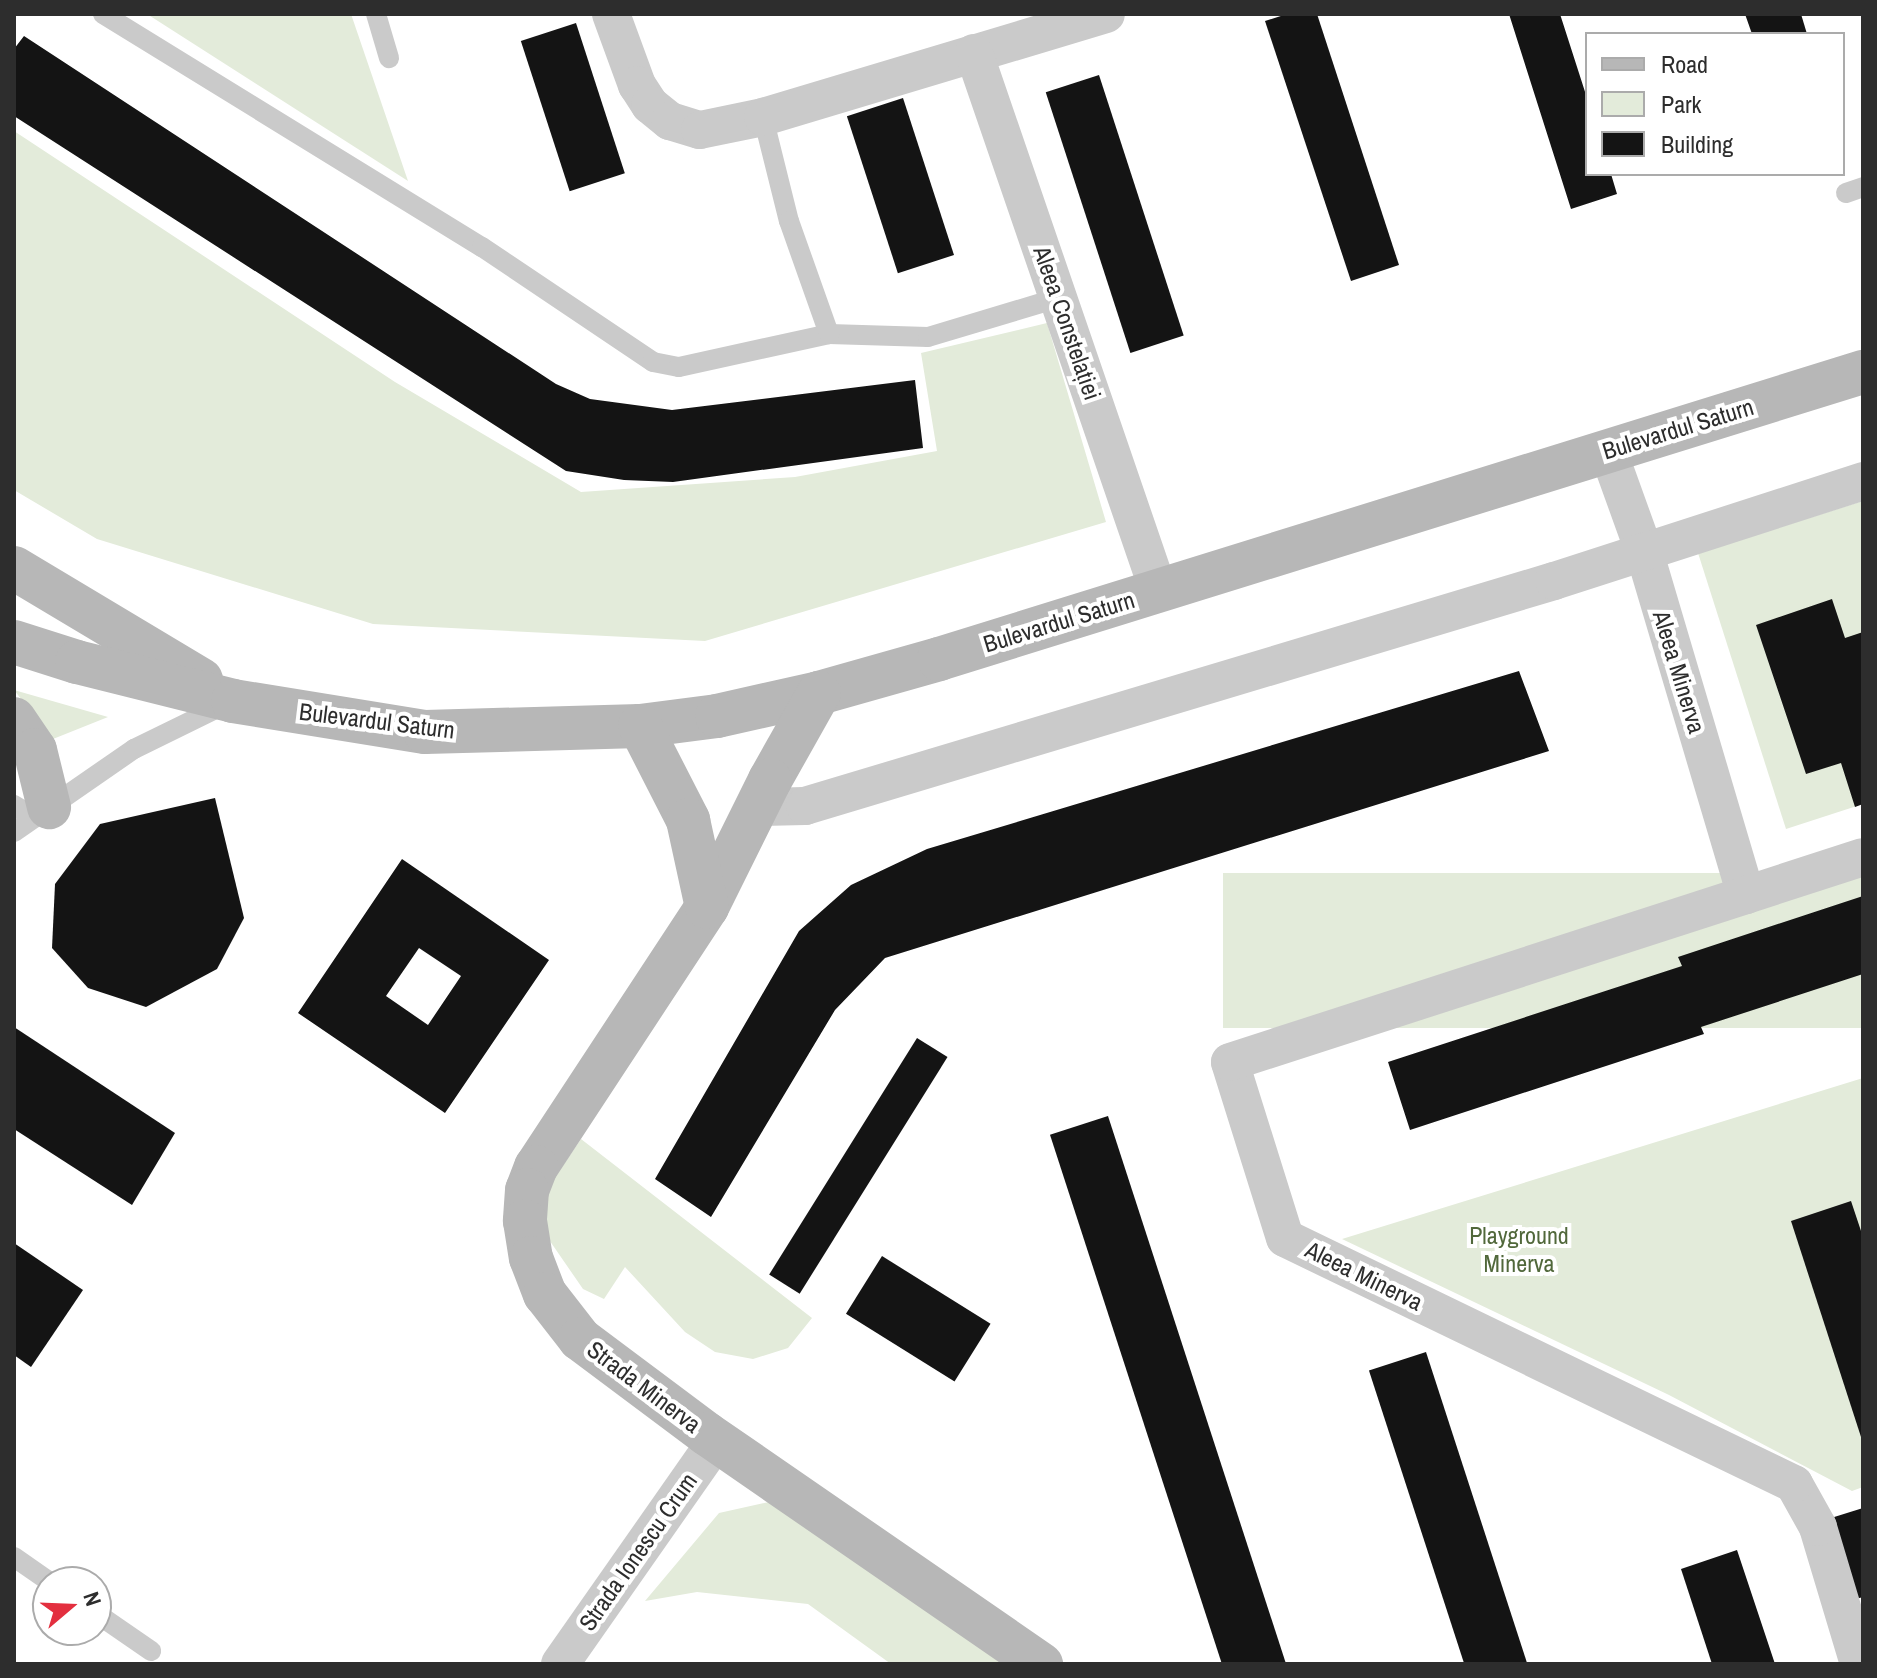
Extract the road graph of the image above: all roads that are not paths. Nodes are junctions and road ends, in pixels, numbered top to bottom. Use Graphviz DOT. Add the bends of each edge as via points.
graph roads {
  1 [pos="103,14"];
  2 [pos="376,14"];
  3 [pos="611,14"];
  4 [pos="1106,14"];
  5 [pos="974,53"];
  6 [pos="389,58"];
  7 [pos="763,117"];
  8 [pos="1058,298"];
  9 [pos="829,334"];
  10 [pos="1863,372"];
  11 [pos="1608,451"];
  12 [pos="1863,481"];
  13 [pos="1644,551"];
  14 [pos="14,568"];
  15 [pos="1159,592"];
  16 [pos="14,642"];
  17 [pos="819,693"];
  18 [pos="233,701"];
  19 [pos="14,719"];
  20 [pos="640,726"];
  21 [pos="757,807"];
  22 [pos="32,810"];
  23 [pos="14,832"];
  24 [pos="1863,857"];
  25 [pos="1746,895"];
  26 [pos="707,907"];
  27 [pos="716,1441"];
  28 [pos="14,1557"];
  29 [pos="32,1570"];
  30 [pos="112,1624"];
  31 [pos="151,1651"];
  32 [pos="560,1664"];
  33 [pos="1041,1664"];
  34 [pos="1859,1664"];
  1 -- 9 [label="lane" via="482,247 653,362 679,367"];
  2 -- 6 [label="lane"];
  3 -- 7 [label="street" via="637,85 670,121 700,130"];
  4 -- 5 [label="street"];
  5 -- 7 [label="street"];
  5 -- 8 [label="street, Aleea Constelației"];
  7 -- 9 [label="lane" via="789,221"];
  8 -- 9 [label="lane" via="928,337"];
  8 -- 15 [label="street, Aleea Constelației"];
  10 -- 11 [label="main road, Bulevardul Saturn"];
  11 -- 13 [label="street, Aleea Minerva"];
  11 -- 15 [label="main road, Bulevardul Saturn"];
  12 -- 13 [label="street"];
  13 -- 21 [label="street" via="805,806"];
  13 -- 25 [label="street, Aleea Minerva"];
  14 -- 18 [label="main road, Bulevardul Saturn"];
  15 -- 17 [label="main road, Bulevardul Saturn"];
  16 -- 18 [label="main road, Bulevardul Saturn"];
  17 -- 20 [label="main road, Bulevardul Saturn" via="717,716"];
  17 -- 21 [label="main road, Strada Minerva"];
  18 -- 20 [label="main road, Bulevardul Saturn" via="425,732"];
  18 -- 22 [label="lane" via="134,749"];
  19 -- 22 [label="main road" via="35,750"];
  20 -- 26 [label="main road" via="688,820"];
  21 -- 26 [label="main road, Strada Minerva"];
  22 -- 23 [label="lane"];
  24 -- 25 [label="street, Aleea Minerva"];
  25 -- 34 [label="street, Aleea Minerva" via="1230,1062 1285,1238 1794,1484 1818,1527"];
  26 -- 27 [label="main road, Strada Minerva" via="536,1167 527,1190 525,1221 545,1294 580,1339"];
  27 -- 32 [label="street, Strada Ionescu Crum"];
  27 -- 33 [label="main road, Strada Minerva"];
  28 -- 29 [label="lane"];
  30 -- 31 [label="lane"];
}
